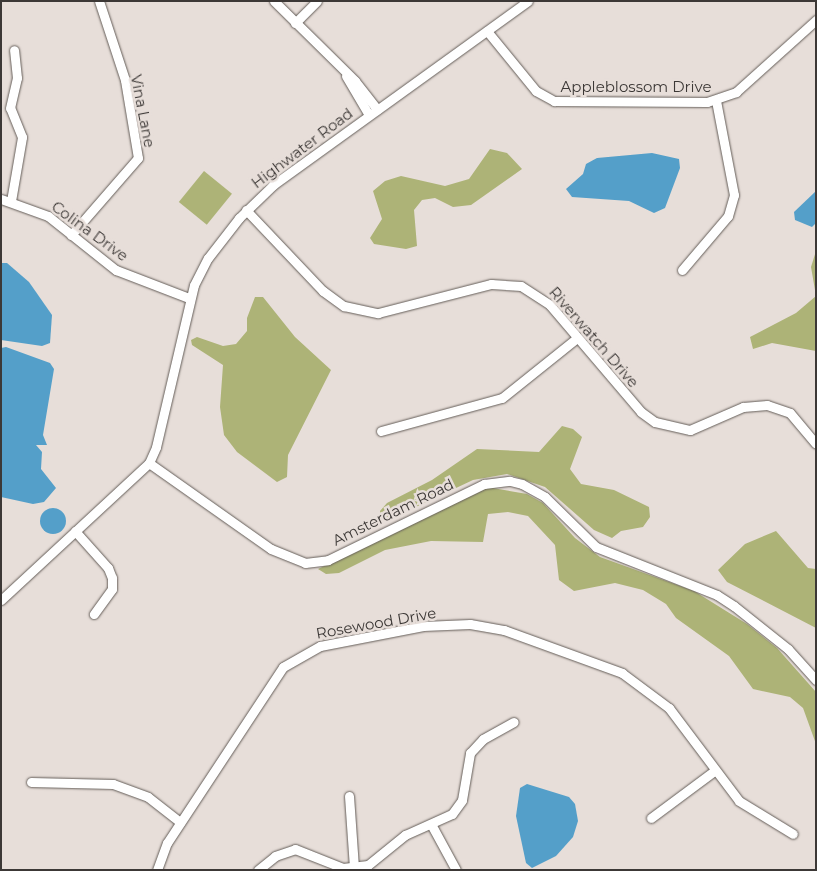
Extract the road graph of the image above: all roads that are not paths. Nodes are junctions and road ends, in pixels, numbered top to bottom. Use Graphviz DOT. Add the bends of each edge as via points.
graph roads {
  1 [pos="99,1"];
  2 [pos="274,1"];
  3 [pos="318,1"];
  4 [pos="528,1"];
  5 [pos="295,23"];
  6 [pos="814,25"];
  7 [pos="487,31"];
  8 [pos="14,50"];
  9 [pos="346,76"];
  10 [pos="716,101"];
  11 [pos="377,109"];
  12 [pos="369,114"];
  13 [pos="1,199"];
  14 [pos="11,201"];
  15 [pos="246,210"];
  16 [pos="71,235"];
  17 [pos="682,270"];
  18 [pos="190,298"];
  19 [pos="578,338"];
  20 [pos="381,431"];
  21 [pos="816,444"];
  22 [pos="148,463"];
  23 [pos="75,531"];
  24 [pos="1,600"];
  25 [pos="94,614"];
  26 [pos="816,680"];
  27 [pos="514,722"];
  28 [pos="714,771"];
  29 [pos="31,782"];
  30 [pos="349,796"];
  31 [pos="651,818"];
  32 [pos="180,822"];
  33 [pos="430,824"];
  34 [pos="793,834"];
  35 [pos="354,868"];
  36 [pos="157,870"];
  37 [pos="258,870"];
  38 [pos="456,870"];
  1 -- 16 [label="street, Vina Lane" via="125,80 138,158"];
  2 -- 5 [label="street"];
  3 -- 5 [label="street"];
  4 -- 7 [label="street, Highwater Road"];
  5 -- 9 [label="street"];
  6 -- 10 [label="street, Appleblossom Drive" via="736,92"];
  7 -- 10 [label="street, Appleblossom Drive" via="525,80 554,101"];
  7 -- 11 [label="street, Highwater Road"];
  8 -- 14 [label="street" via="17,78 10,108 22,137"];
  9 -- 11 [label="street" via="355,81"];
  9 -- 12 [label="street"];
  10 -- 17 [label="street" via="734,195 728,216"];
  11 -- 12 [label="street, Highwater Road"];
  12 -- 15 [label="street, Highwater Road" via="273,185"];
  13 -- 14 [label="street, Colina Drive"];
  14 -- 16 [label="street, Colina Drive" via="43,213"];
  15 -- 18 [label="street, Highwater Road" via="208,258"];
  15 -- 19 [label="street, Riverwatch Drive" via="323,291 353,309 386,312 491,284 511,284 539,294"];
  16 -- 18 [label="street, Colina Drive" via="116,270"];
  18 -- 22 [label="street, Highwater Road" via="156,447"];
  19 -- 20 [label="street" via="502,398"];
  19 -- 21 [label="street, Riverwatch Drive" via="641,412 662,426 698,428 744,407 767,405 790,413"];
  22 -- 23 [label="street"];
  22 -- 26 [label="street, Amsterdam Road" via="270,549 305,563 328,560 484,484 502,481 522,484 545,497 584,538 602,551 701,588 734,606 788,649"];
  23 -- 24 [label="street"];
  23 -- 25 [label="street" via="108,568 112,578 112,589"];
  27 -- 33 [label="street" via="474,747 465,764 464,794 459,806"];
  28 -- 31 [label="street"];
  28 -- 32 [label="street, Rosewood Drive" via="669,708 622,674 497,628 459,624 423,626 320,646 283,667"];
  28 -- 34 [label="street, Rosewood Drive" via="743,804"];
  29 -- 32 [label="street" via="113,784 148,796"];
  30 -- 35 [label="street"];
  32 -- 36 [label="street, Rosewood Drive"];
  33 -- 35 [label="street" via="405,835 368,865"];
  33 -- 38 [label="street"];
  35 -- 37 [label="street" via="343,868 299,849 280,852"];
}
